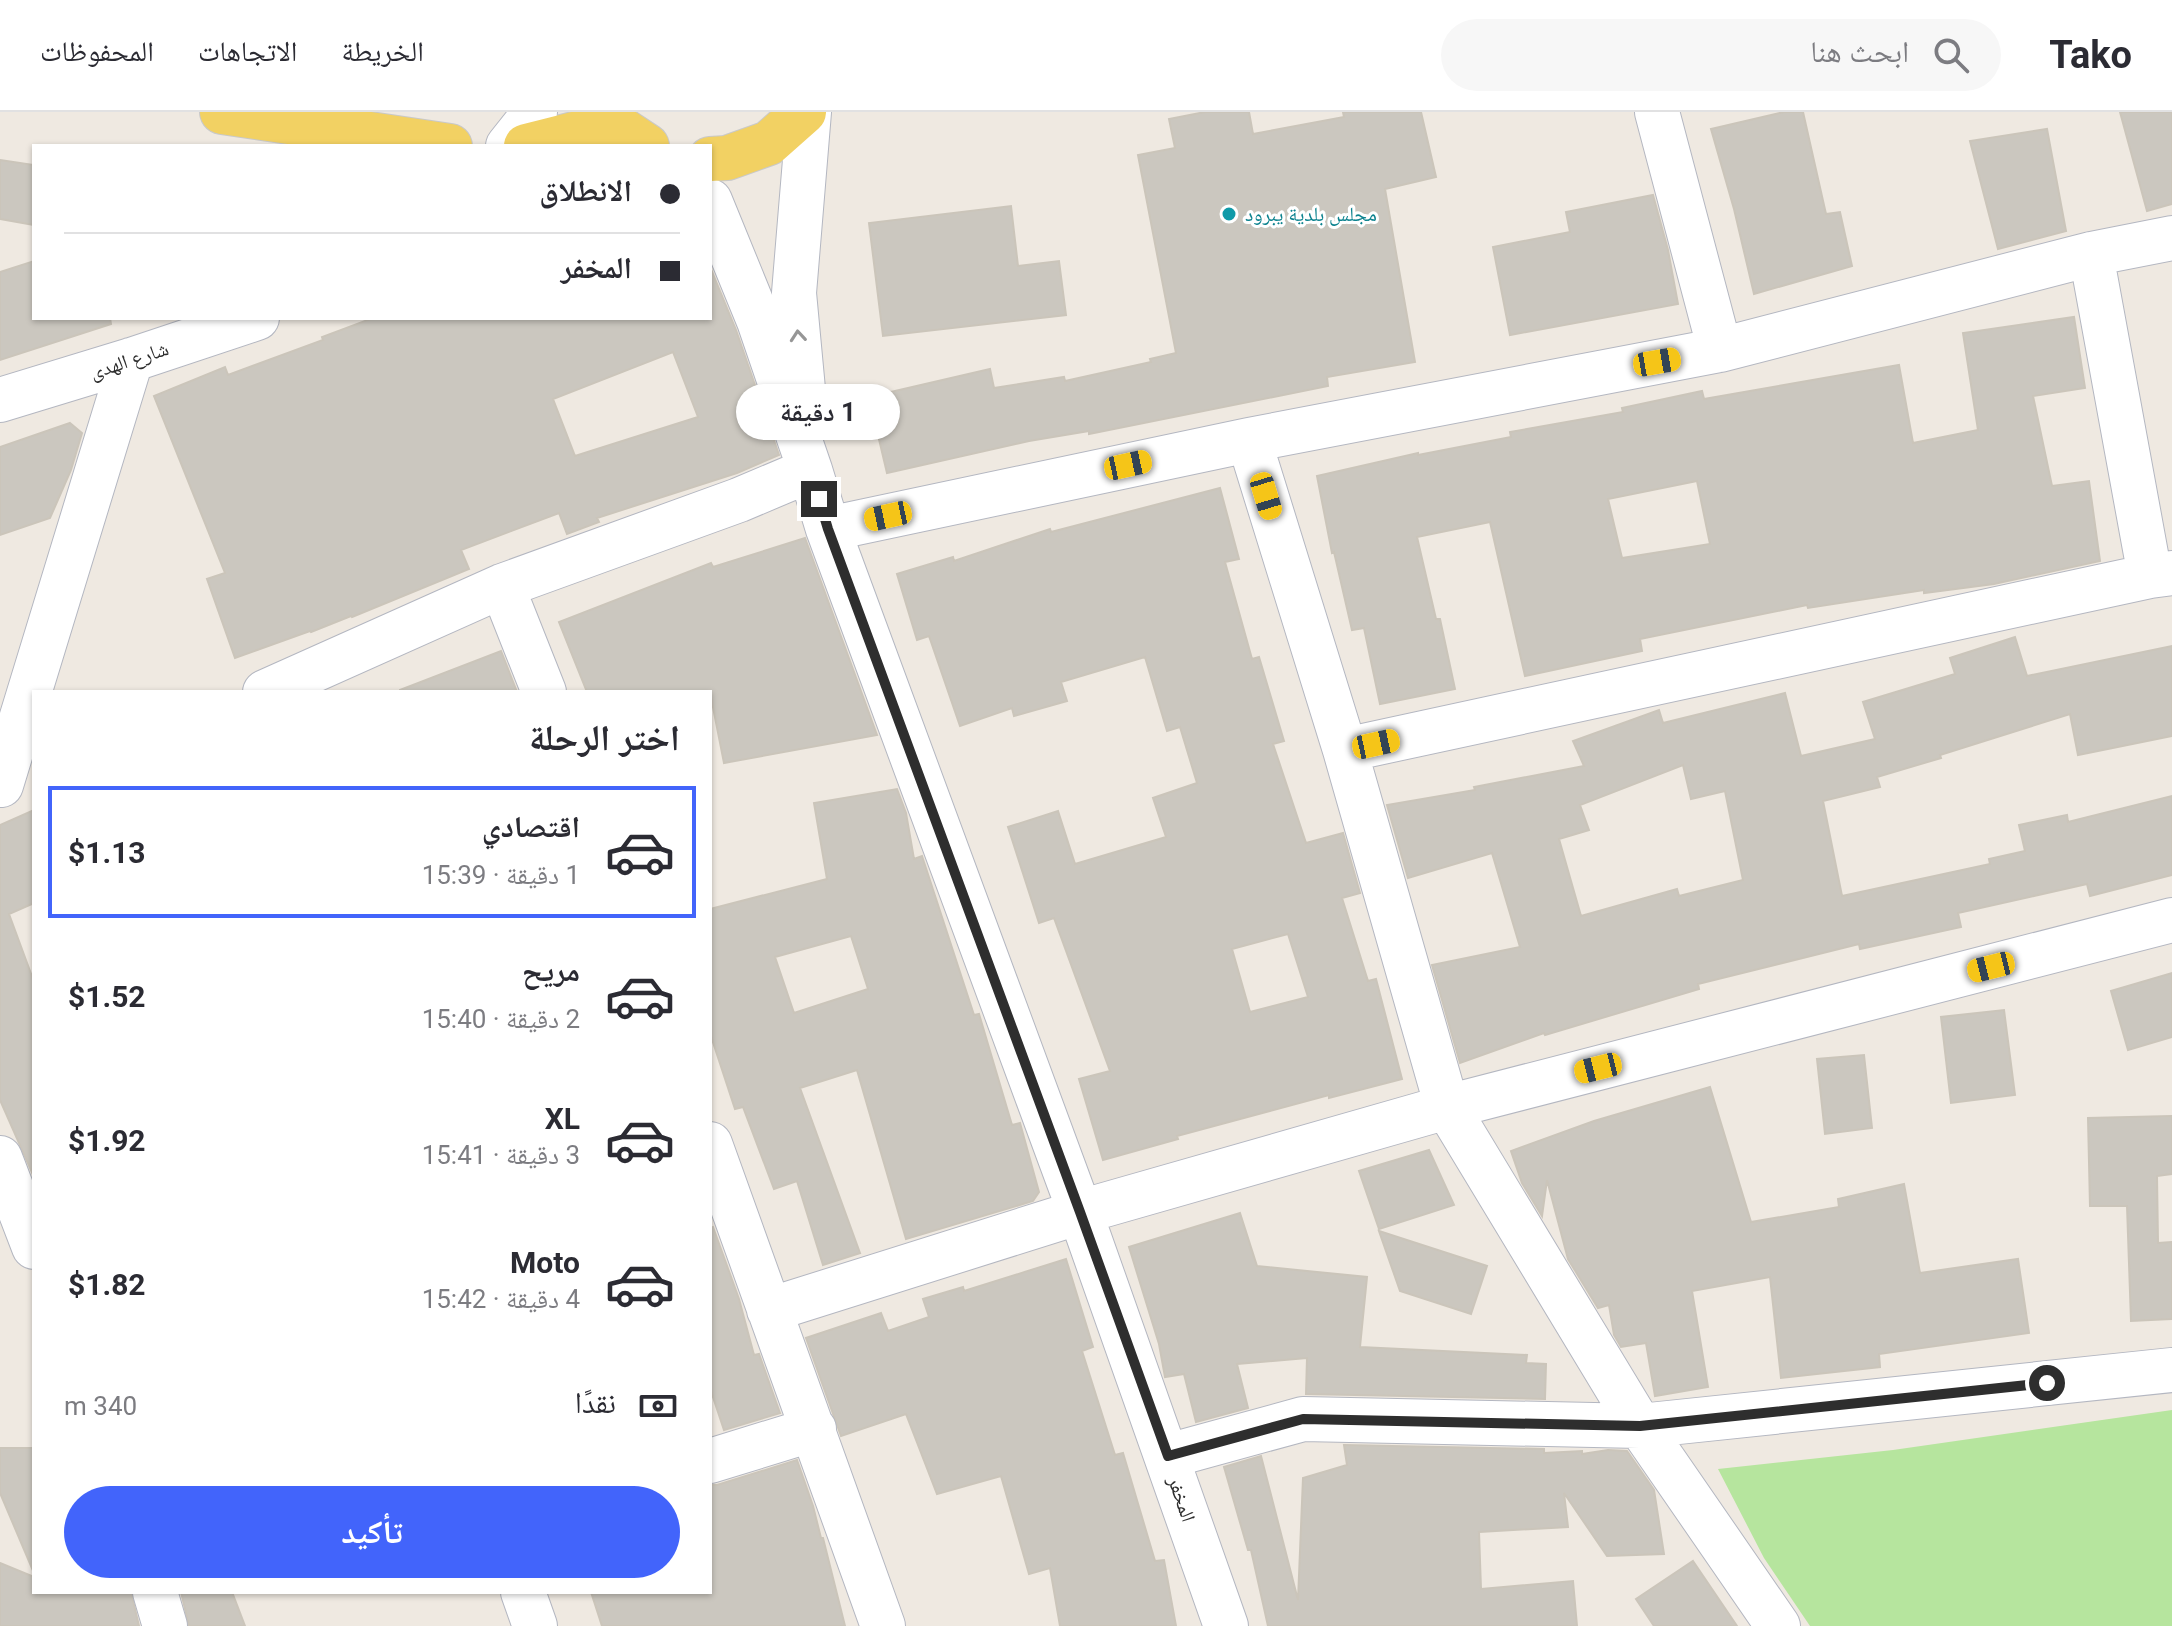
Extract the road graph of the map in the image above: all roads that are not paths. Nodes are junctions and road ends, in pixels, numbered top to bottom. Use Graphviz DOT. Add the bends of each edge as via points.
graph roads {
  1 [pos="222,112"];
  2 [pos="535,112"];
  3 [pos="806,112"];
  4 [pos="1657,112"];
  5 [pos="622,127"];
  6 [pos="437,144"];
  7 [pos="510,144"];
  8 [pos="536,144"];
  9 [pos="712,159"];
  10 [pos="712,206"];
  11 [pos="2172,238"];
  12 [pos="2091,254"];
  13 [pos="251,320"];
  14 [pos="1720,350"];
  15 [pos="131,360"];
  16 [pos="0,400"];
  17 [pos="1249,440"];
  18 [pos="810,470"];
  19 [pos="828,529"];
  20 [pos="2161,574"];
  21 [pos="502,586"];
  22 [pos="269,690"];
  23 [pos="543,690"];
  24 [pos="1345,750"];
  25 [pos="32,775"];
  26 [pos="0,785"];
  27 [pos="2172,920"];
  28 [pos="1447,1107"];
  29 [pos="712,1150"];
  30 [pos="0,1158"];
  31 [pos="1080,1212"];
  32 [pos="32,1244"];
  33 [pos="32,1249"];
  34 [pos="0,1254"];
  35 [pos="769,1310"];
  36 [pos="2172,1370"];
  37 [pos="1640,1426"];
  38 [pos="814,1429"];
  39 [pos="1168,1456"];
  40 [pos="712,1460"];
  41 [pos="156,1594"];
  42 [pos="524,1594"];
  43 [pos="165,1626"];
  44 [pos="535,1626"];
  45 [pos="883,1626"];
  46 [pos="1226,1626"];
  47 [pos="1778,1626"];
  1 -- 6 [label="main road"];
  2 -- 7 [label="street"];
  3 -- 9 [label="main road" via="769,143"];
  18 -- 3 [label="street, one-way" via="794,293"];
  4 -- 14 [label="street"];
  5 -- 8 [label="main road"];
  10 -- 18 [label="street" via="759,321"];
  11 -- 12 [label="street"];
  12 -- 14 [label="street"];
  12 -- 20 [label="street"];
  13 -- 15 [label="street, شارع الهدى"];
  14 -- 17 [label="street"];
  15 -- 16 [label="street, شارع الهدى"];
  15 -- 26 [label="street"];
  17 -- 19 [label="street"];
  17 -- 24 [label="street"];
  18 -- 19 [label="street, المخفر"];
  18 -- 21 [label="street"];
  19 -- 31 [label="street, المخفر"];
  20 -- 24 [label="street"];
  21 -- 22 [label="street"];
  21 -- 23 [label="street"];
  24 -- 28 [label="street"];
  25 -- 26 [label="street"];
  27 -- 28 [label="street"];
  28 -- 31 [label="street"];
  28 -- 37 [label="street"];
  29 -- 35 [label="street"];
  30 -- 32 [label="street"];
  31 -- 35 [label="street"];
  31 -- 39 [label="street, المخفر"];
  33 -- 34 [label="street"];
  35 -- 38 [label="street"];
  36 -- 37 [label="street"];
  37 -- 39 [label="street" via="1303,1419"];
  37 -- 47 [label="street"];
  38 -- 40 [label="street"];
  38 -- 45 [label="street"];
  39 -- 46 [label="street, المخفر"];
  41 -- 43 [label="street"];
  42 -- 44 [label="street"];
}
